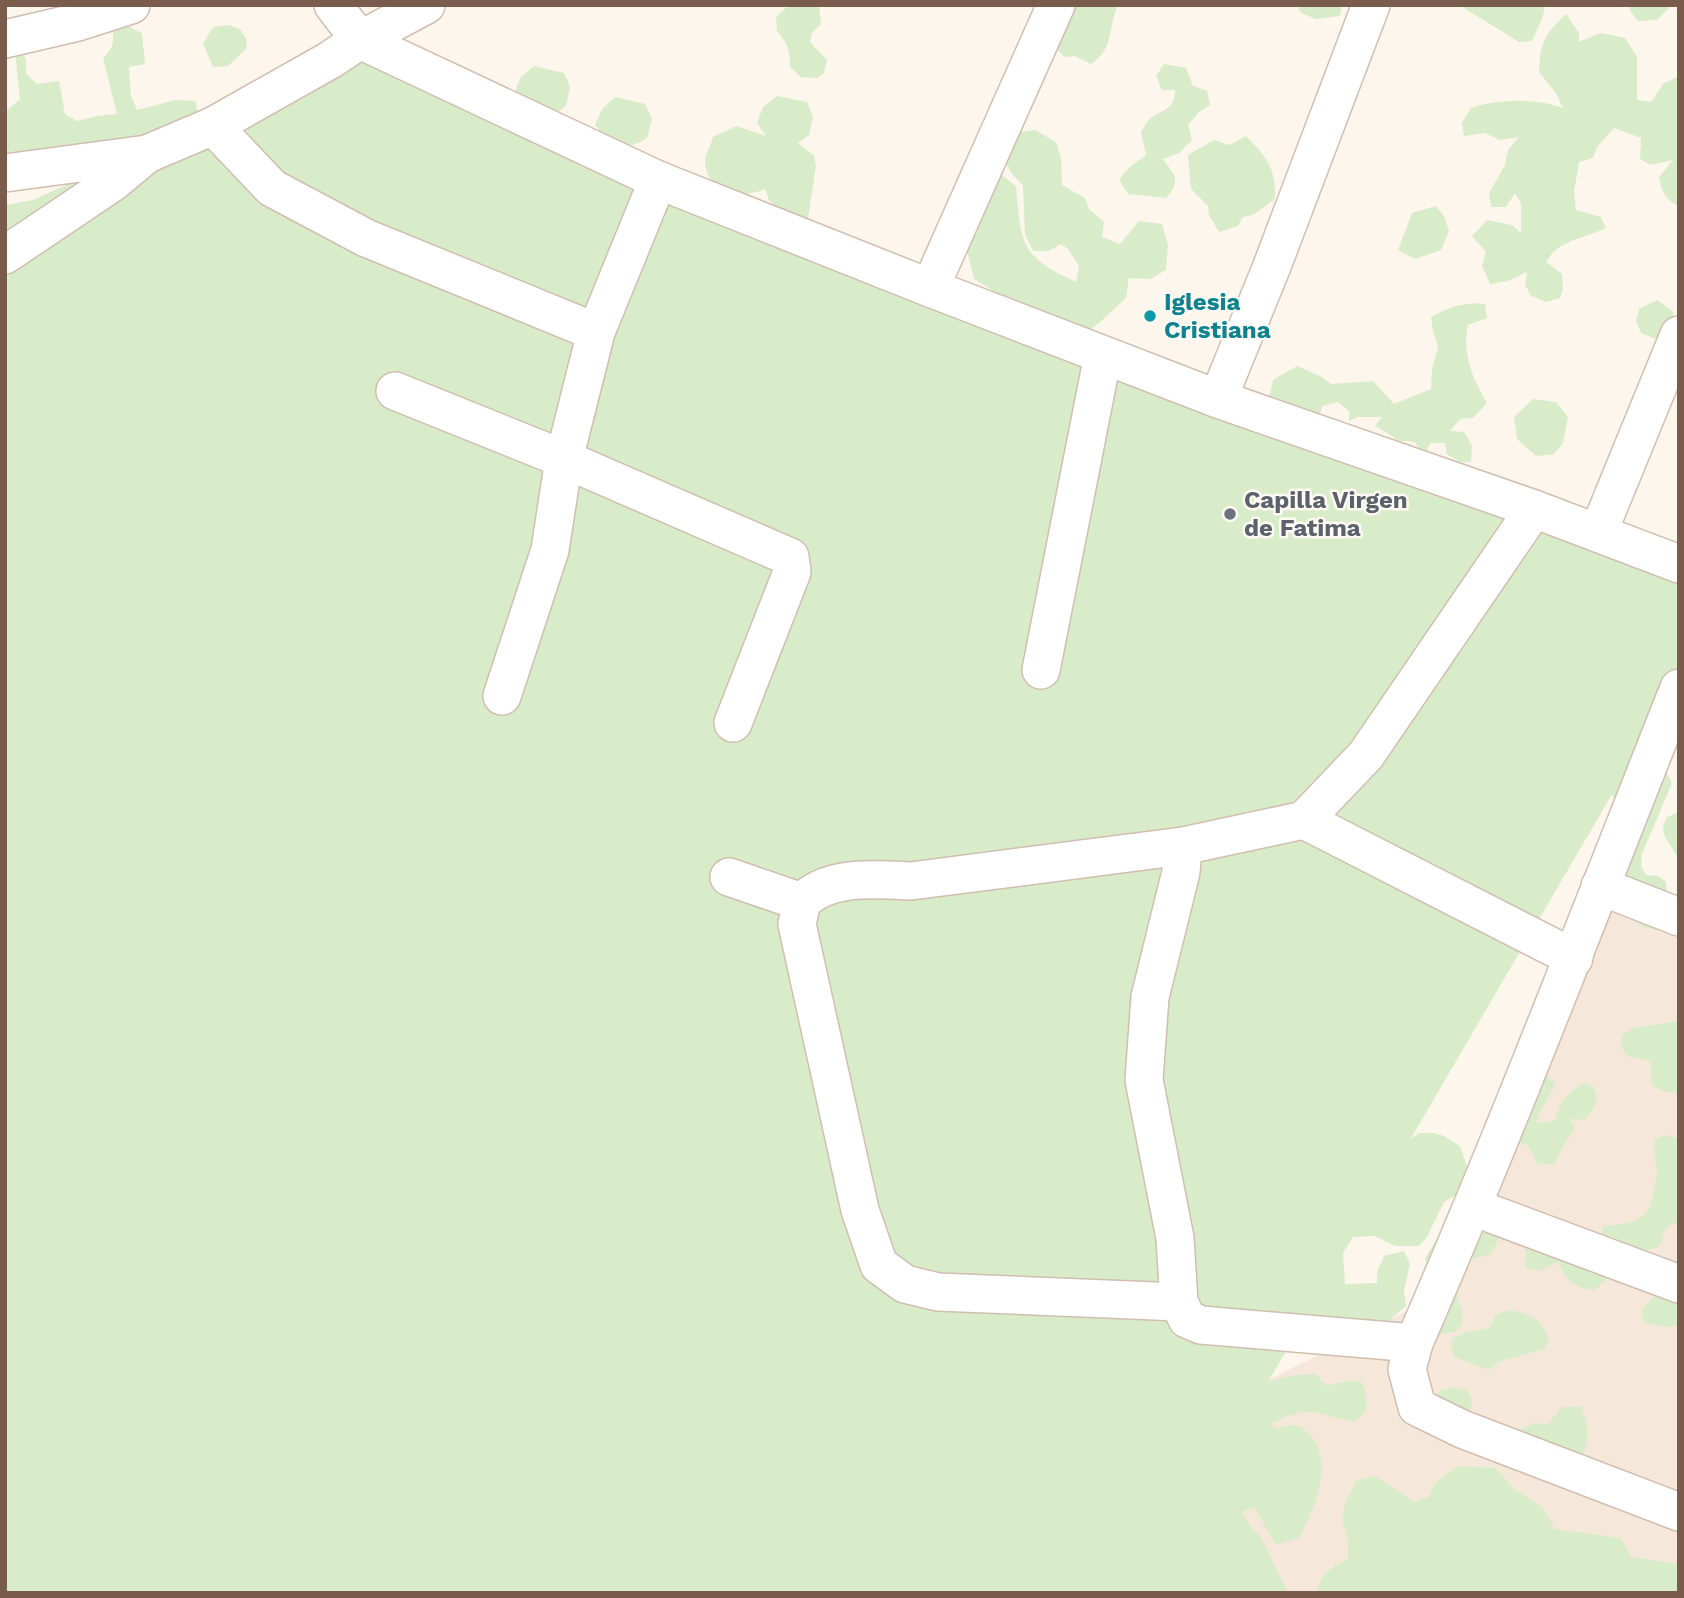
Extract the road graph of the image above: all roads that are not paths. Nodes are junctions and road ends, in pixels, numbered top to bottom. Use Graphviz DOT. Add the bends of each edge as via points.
graph roads {
  1 [pos="131,5"];
  2 [pos="333,5"];
  3 [pos="426,5"];
  4 [pos="1056,5"];
  5 [pos="1371,5"];
  6 [pos="5,39"];
  7 [pos="360,40"];
  8 [pos="213,126"];
  9 [pos="147,154"];
  10 [pos="5,173"];
  11 [pos="658,180"];
  12 [pos="5,255"];
  13 [pos="930,288"];
  14 [pos="596,332"];
  15 [pos="1679,335"];
  16 [pos="1103,355"];
  17 [pos="395,391"];
  18 [pos="1218,400"];
  19 [pos="564,459"];
  20 [pos="1534,509"];
  21 [pos="1598,533"];
  22 [pos="1679,564"];
  23 [pos="1041,670"];
  24 [pos="1679,688"];
  25 [pos="502,696"];
  26 [pos="733,723"];
  27 [pos="1304,820"];
  28 [pos="1183,846"];
  29 [pos="730,877"];
  30 [pos="1600,886"];
  31 [pos="802,902"];
  32 [pos="1679,917"];
  33 [pos="1574,958"];
  34 [pos="1473,1207"];
  35 [pos="1679,1284"];
  36 [pos="1179,1302"];
  37 [pos="1414,1343"];
  38 [pos="1679,1512"];
  1 -- 6 [label="street"];
  2 -- 7 [label="street"];
  3 -- 7 [label="street"];
  4 -- 13 [label="street"];
  5 -- 18 [label="street"];
  7 -- 8 [label="street"];
  7 -- 11 [label="street"];
  8 -- 9 [label="street"];
  8 -- 14 [label="street" via="272,188 366,238"];
  9 -- 10 [label="street"];
  9 -- 12 [label="street"];
  11 -- 13 [label="street"];
  11 -- 14 [label="street"];
  13 -- 16 [label="street"];
  14 -- 19 [label="street"];
  15 -- 21 [label="street"];
  16 -- 18 [label="street"];
  16 -- 23 [label="street"];
  17 -- 19 [label="street"];
  18 -- 20 [label="street"];
  19 -- 25 [label="street" via="550,550"];
  19 -- 26 [label="street" via="790,557 792,572"];
  20 -- 21 [label="street"];
  20 -- 27 [label="street" via="1366,755"];
  21 -- 22 [label="street"];
  24 -- 30 [label="street"];
  27 -- 28 [label="street"];
  27 -- 33 [label="street"];
  28 -- 31 [label="street" via="911,881 866,879 822,888"];
  28 -- 36 [label="street" via="1181,872 1150,997 1144,1080 1175,1238"];
  29 -- 31 [label="street"];
  30 -- 32 [label="street"];
  30 -- 33 [label="street"];
  31 -- 36 [label="street" via="797,924 860,1210 879,1265 905,1284 938,1292"];
  33 -- 34 [label="street"];
  34 -- 35 [label="street"];
  34 -- 37 [label="street"];
  36 -- 37 [label="street" via="1187,1320 1201,1325"];
  37 -- 38 [label="street" via="1407,1369 1417,1408 1462,1430"];
}
